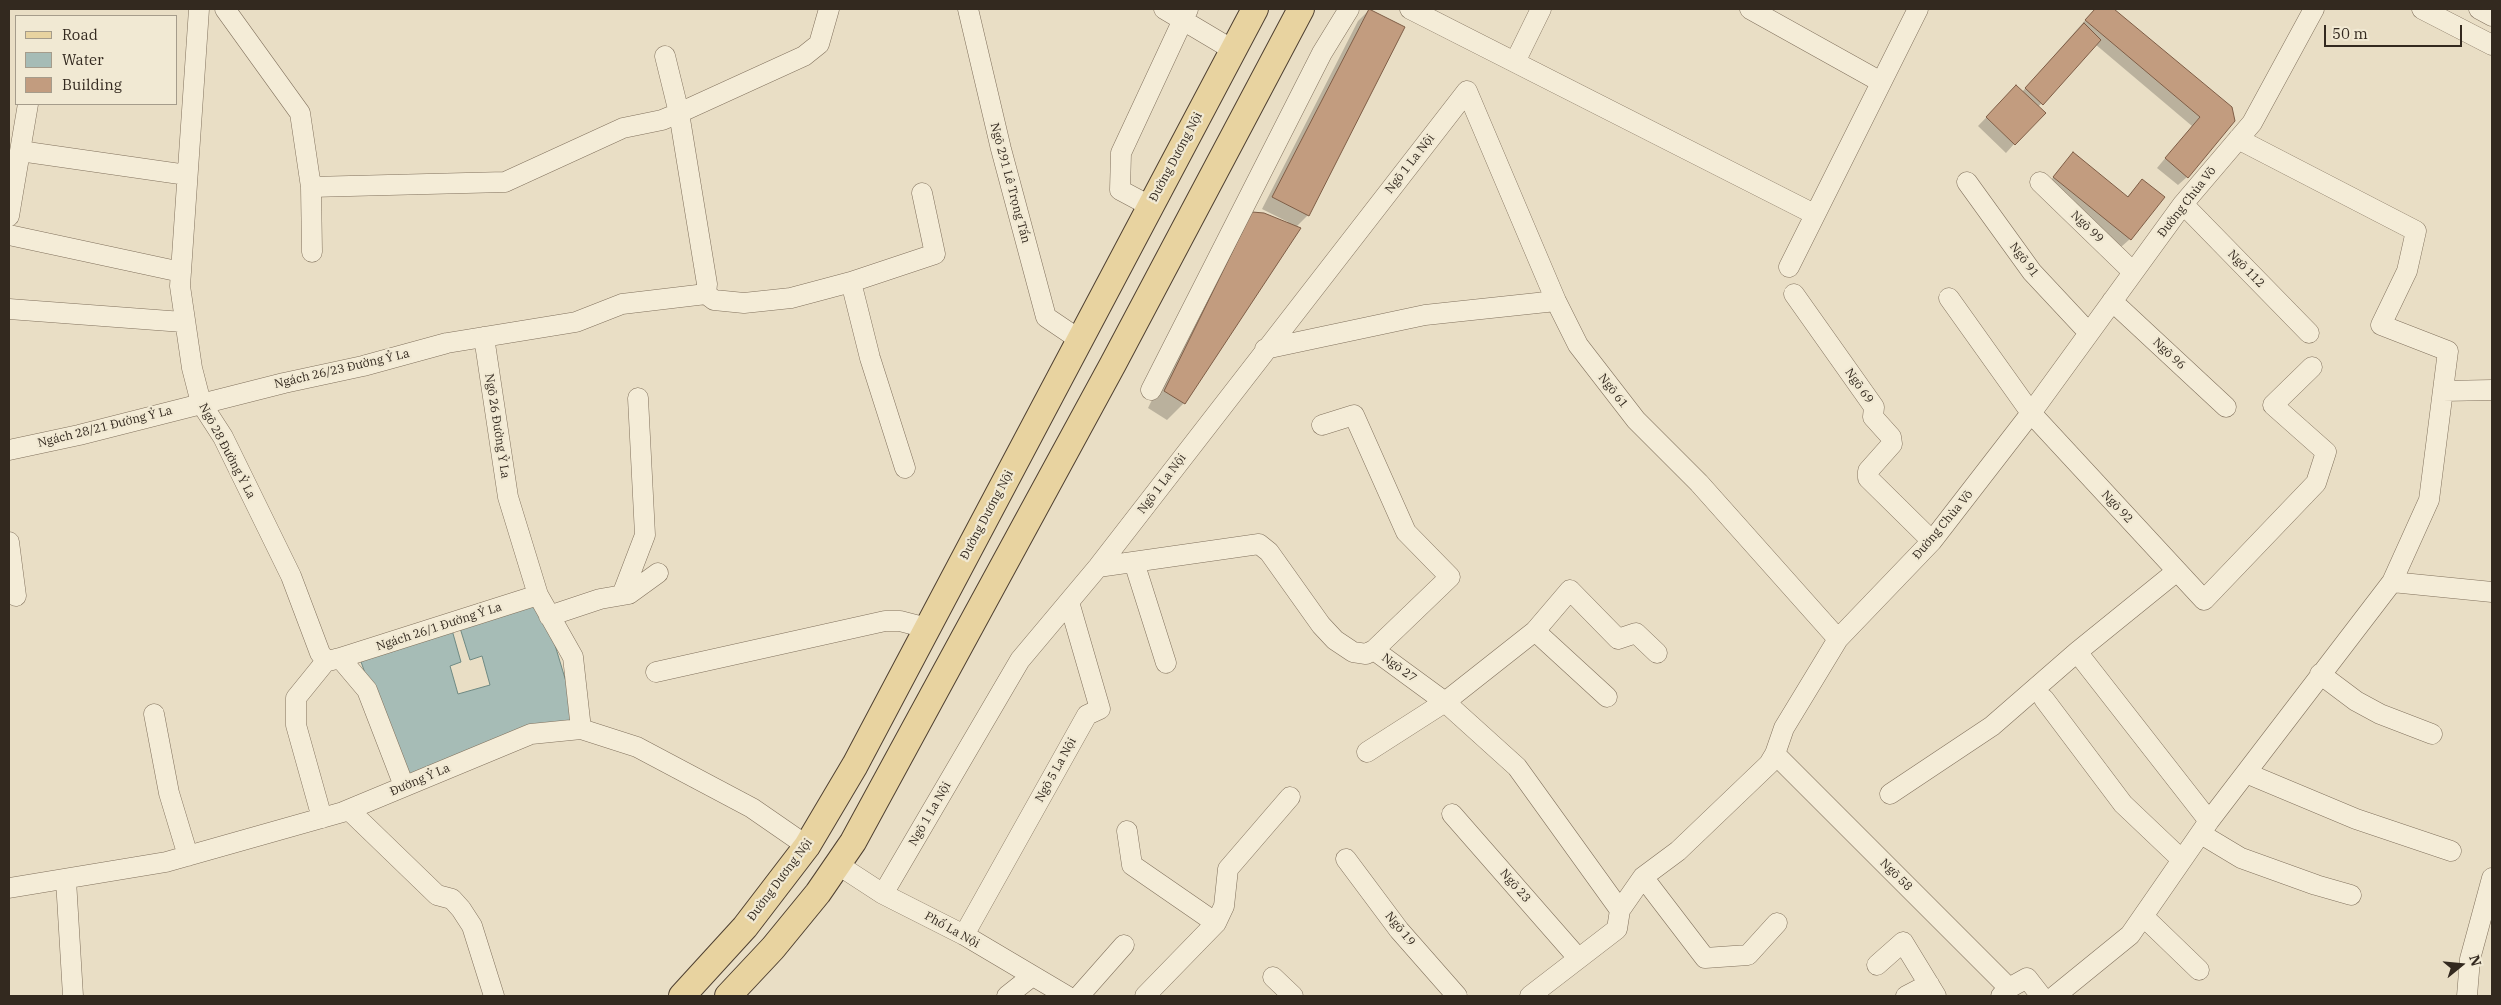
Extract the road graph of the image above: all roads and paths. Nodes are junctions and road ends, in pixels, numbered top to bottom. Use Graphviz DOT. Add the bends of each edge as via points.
graph roads {
  1 [pos="199,9"];
  2 [pos="225,9"];
  3 [pos="829,9"];
  4 [pos="968,9"];
  5 [pos="1164,9"];
  6 [pos="1254,9"];
  7 [pos="1300,9"];
  8 [pos="1348,9"];
  9 [pos="1410,9"];
  10 [pos="1541,9"];
  11 [pos="1750,9"];
  12 [pos="1918,9"];
  13 [pos="2314,9"];
  14 [pos="2422,9"];
  15 [pos="2479,9"];
  16 [pos="1185,14"];
  17 [pos="1774,15"];
  18 [pos="2492,16"];
  19 [pos="2492,45"];
  20 [pos="1232,50"];
  21 [pos="665,56"];
  22 [pos="1515,62"];
  23 [pos="1881,82"];
  24 [pos="1467,91"];
  25 [pos="28,105"];
  26 [pos="679,113"];
  27 [pos="2238,139"];
  28 [pos="20,151"];
  29 [pos="187,175"];
  30 [pos="1966,182"];
  31 [pos="2040,182"];
  32 [pos="311,187"];
  33 [pos="922,193"];
  34 [pos="2182,204"];
  35 [pos="1150,206"];
  36 [pos="1814,214"];
  37 [pos="9,216"];
  38 [pos="9,235"];
  39 [pos="312,252"];
  40 [pos="1789,266"];
  41 [pos="180,272"];
  42 [pos="2133,272"];
  43 [pos="852,282"];
  44 [pos="706,294"];
  45 [pos="1794,294"];
  46 [pos="1949,298"];
  47 [pos="1556,301"];
  48 [pos="2112,301"];
  49 [pos="9,309"];
  50 [pos="183,322"];
  51 [pos="2089,333"];
  52 [pos="2309,333"];
  53 [pos="484,337"];
  54 [pos="1080,340"];
  55 [pos="1265,349"];
  56 [pos="2312,367"];
  57 [pos="1151,390"];
  58 [pos="2492,390"];
  59 [pos="2443,391"];
  60 [pos="638,398"];
  61 [pos="201,403"];
  62 [pos="2226,407"];
  63 [pos="2031,413"];
  64 [pos="1322,425"];
  65 [pos="9,450"];
  66 [pos="906,468"];
  67 [pos="1932,541"];
  68 [pos="9,542"];
  69 [pos="1134,562"];
  70 [pos="1098,567"];
  71 [pos="2177,572"];
  72 [pos="658,574"];
  73 [pos="2392,582"];
  74 [pos="2492,592"];
  75 [pos="538,595"];
  76 [pos="622,595"];
  77 [pos="16,596"];
  78 [pos="1069,602"];
  79 [pos="550,616"];
  80 [pos="927,628"];
  81 [pos="1535,631"];
  82 [pos="1838,639"];
  83 [pos="1374,650"];
  84 [pos="2078,652"];
  85 [pos="1657,653"];
  86 [pos="333,660"];
  87 [pos="1166,663"];
  88 [pos="656,672"];
  89 [pos="2320,674"];
  90 [pos="1607,697"];
  91 [pos="2044,699"];
  92 [pos="1446,702"];
  93 [pos="154,714"];
  94 [pos="581,729"];
  95 [pos="2432,734"];
  96 [pos="1367,752"];
  97 [pos="1775,754"];
  98 [pos="2246,773"];
  99 [pos="404,786"];
  100 [pos="1890,794"];
  101 [pos="1290,797"];
  102 [pos="349,810"];
  103 [pos="1452,814"];
  104 [pos="322,818"];
  105 [pos="2205,828"];
  106 [pos="1127,832"];
  107 [pos="807,846"];
  108 [pos="2451,851"];
  109 [pos="188,856"];
  110 [pos="1346,859"];
  111 [pos="2182,860"];
  112 [pos="836,864"];
  113 [pos="1643,877"];
  114 [pos="2492,878"];
  115 [pos="66,880"];
  116 [pos="9,888"];
  117 [pos="883,894"];
  118 [pos="2351,895"];
  119 [pos="1620,910"];
  120 [pos="2143,916"];
  121 [pos="1216,923"];
  122 [pos="1777,923"];
  123 [pos="964,935"];
  124 [pos="1124,945"];
  125 [pos="1578,958"];
  126 [pos="1877,965"];
  127 [pos="2199,970"];
  128 [pos="1031,977"];
  129 [pos="1273,978"];
  130 [pos="1933,990"];
  131 [pos="2005,992"];
  132 [pos="74,996"];
  133 [pos="494,996"];
  134 [pos="682,996"];
  135 [pos="728,996"];
  136 [pos="1008,996"];
  137 [pos="1067,996"];
  138 [pos="1078,996"];
  139 [pos="1145,996"];
  140 [pos="1293,996"];
  141 [pos="1457,996"];
  142 [pos="1530,996"];
  143 [pos="1906,996"];
  144 [pos="2042,996"];
  145 [pos="2055,996"];
  146 [pos="2467,996"];
  1 -- 29 [label="street, Ngõ 28 Đường Ỷ La"];
  2 -- 32 [label="street" via="300,112"];
  3 -- 26 [label="street" via="819,44 804,56"];
  4 -- 54 [label="street, Ngõ 291 Lê Trọng Tấn" via="1046,317"];
  5 -- 16 [label="street"];
  6 -- 20 [label="main road, Đường Dương Nội"];
  7 -- 112 [label="main road" via="1113,364 852,842"];
  8 -- 57 [label="street" via="1322,53"];
  9 -- 22 [label="street"];
  10 -- 22 [label="street"];
  11 -- 17 [label="street"];
  12 -- 23 [label="street"];
  13 -- 27 [label="street, Đường Chùa Võ" via="2252,123"];
  14 -- 19 [label="street"];
  15 -- 18 [label="street"];
  16 -- 20 [label="street"];
  16 -- 35 [label="street" via="1120,153 1120,190"];
  17 -- 23 [label="street"];
  20 -- 35 [label="main road, Đường Dương Nội"];
  21 -- 26 [label="street"];
  22 -- 36 [label="street"];
  23 -- 36 [label="street"];
  24 -- 47 [label="street, Ngõ 61"];
  24 -- 55 [label="street, Ngõ 1 La Nội"];
  25 -- 28 [label="street"];
  26 -- 32 [label="street" via="623,128 505,182"];
  26 -- 44 [label="street" via="708,284"];
  27 -- 34 [label="street, Đường Chùa Võ"];
  27 -- 59 [label="street" via="2416,231 2406,271 2381,325 2448,351"];
  28 -- 29 [label="street"];
  28 -- 37 [label="street"];
  29 -- 41 [label="street, Ngõ 28 Đường Ỷ La"];
  30 -- 51 [label="street, Ngõ 91" via="2032,272"];
  31 -- 42 [label="street, Ngõ 99"];
  32 -- 39 [label="street"];
  33 -- 43 [label="street" via="935,254"];
  34 -- 42 [label="street, Đường Chùa Võ"];
  34 -- 52 [label="street, Ngõ 112"];
  35 -- 54 [label="main road, Đường Dương Nội"];
  36 -- 40 [label="street"];
  38 -- 41 [label="street"];
  41 -- 50 [label="street, Ngõ 28 Đường Ỷ La"];
  42 -- 48 [label="street, Đường Chùa Võ"];
  43 -- 44 [label="street" via="791,298 744,303 714,300"];
  43 -- 66 [label="street" via="870,358"];
  44 -- 53 [label="street" via="622,304 576,322"];
  45 -- 67 [label="street, Ngõ 69" via="1874,407 1873,417 1891,437 1892,444 1868,471 1868,478"];
  46 -- 63 [label="street, Ngõ 92"];
  47 -- 55 [label="street" via="1425,315"];
  47 -- 82 [label="street, Ngõ 61" via="1578,345 1636,420 1699,482"];
  48 -- 51 [label="street, Đường Chùa Võ"];
  48 -- 62 [label="street, Ngõ 96"];
  49 -- 50 [label="street"];
  50 -- 61 [label="street, Ngõ 28 Đường Ỷ La"];
  51 -- 63 [label="street, Đường Chùa Võ"];
  53 -- 61 [label="street, Ngách 26/23 Đường Ỷ La" via="447,343"];
  53 -- 75 [label="street, Ngõ 26 Đường Ỷ La" via="508,497"];
  54 -- 80 [label="main road, Đường Dương Nội"];
  55 -- 70 [label="street, Ngõ 1 La Nội"];
  56 -- 71 [label="street, Ngõ 92" via="2273,405 2326,452 2316,483 2204,600"];
  58 -- 59 [label="street"];
  59 -- 73 [label="street" via="2429,500"];
  60 -- 76 [label="street" via="645,535"];
  61 -- 65 [label="street, Ngách 28/21 Đường Ỷ La"];
  61 -- 86 [label="street, Ngõ 28 Đường Ỷ La" via="223,437 291,576 320,653"];
  63 -- 67 [label="street, Đường Chùa Võ"];
  63 -- 71 [label="street, Ngõ 92"];
  64 -- 83 [label="street, Ngõ 27" via="1354,414 1406,532 1450,577"];
  67 -- 82 [label="street, Đường Chùa Võ"];
  68 -- 77 [label="street"];
  69 -- 70 [label="street"];
  69 -- 83 [label="street" via="1259,544 1269,552 1335,640 1353,652 1366,654"];
  69 -- 87 [label="street"];
  70 -- 78 [label="street, Ngõ 1 La Nội"];
  71 -- 84 [label="street"];
  72 -- 76 [label="street" via="634,592"];
  73 -- 74 [label="street"];
  73 -- 89 [label="street"];
  75 -- 79 [label="street, Ngõ 26 Đường Ỷ La"];
  75 -- 86 [label="street, Ngách 26/1 Đường Ỷ La"];
  76 -- 79 [label="street"];
  78 -- 117 [label="street, Ngõ 1 La Nội" via="1020,660"];
  78 -- 123 [label="street, Ngõ 5 La Nội" via="1100,709 1087,716"];
  79 -- 94 [label="street, Ngõ 26 Đường Ỷ La" via="574,657"];
  80 -- 88 [label="street" via="885,621"];
  80 -- 107 [label="main road, Đường Dương Nội" via="855,765"];
  81 -- 85 [label="street" via="1570,590 1618,639 1636,633"];
  81 -- 90 [label="street"];
  81 -- 92 [label="street"];
  82 -- 97 [label="street, Đường Chùa Võ" via="1784,728"];
  83 -- 92 [label="street, Ngõ 27"];
  84 -- 100 [label="street" via="1992,726"];
  84 -- 105 [label="street"];
  86 -- 99 [label="street, Ngõ 28 Đường Ỷ La" via="367,690"];
  86 -- 104 [label="street" via="296,698 296,725"];
  89 -- 95 [label="street" via="2380,714"];
  89 -- 98 [label="street"];
  91 -- 111 [label="street" via="2123,804"];
  92 -- 96 [label="street"];
  92 -- 119 [label="street, Ngõ 27" via="1517,767"];
  93 -- 109 [label="street" via="169,793"];
  94 -- 99 [label="street, Đường Ỷ La" via="531,734"];
  94 -- 107 [label="street, Đường Ỷ La" via="637,747 752,808"];
  97 -- 113 [label="street, Đường Chùa Võ" via="1769,764 1678,851"];
  97 -- 131 [label="street, Ngõ 58"];
  98 -- 105 [label="street"];
  98 -- 108 [label="street" via="2356,819"];
  99 -- 102 [label="street, Đường Ỷ La"];
  101 -- 121 [label="street" via="1228,869 1224,906"];
  102 -- 104 [label="street, Đường Ỷ La"];
  102 -- 133 [label="street" via="437,895 452,899 461,909 472,926"];
  103 -- 125 [label="street, Ngõ 23"];
  104 -- 109 [label="street, Đường Ỷ La"];
  105 -- 111 [label="street"];
  105 -- 118 [label="street" via="2241,858 2316,886"];
  106 -- 121 [label="street" via="1132,865"];
  107 -- 112 [label="main road"];
  107 -- 134 [label="main road, Đường Dương Nội" via="745,926"];
  109 -- 115 [label="street, Đường Ỷ La"];
  110 -- 141 [label="street, Ngõ 19" via="1399,930"];
  111 -- 120 [label="street"];
  112 -- 117 [label="street, Phố La Nội"];
  112 -- 135 [label="main road" via="818,893 774,948"];
  113 -- 119 [label="street, Đường Chùa Võ"];
  113 -- 122 [label="street" via="1705,958 1748,955"];
  114 -- 146 [label="street" via="2470,959"];
  115 -- 116 [label="street, Đường Ỷ La"];
  115 -- 132 [label="street"];
  117 -- 123 [label="street, Phố La Nội"];
  119 -- 125 [label="street, Đường Chùa Võ" via="1617,929"];
  120 -- 127 [label="street"];
  120 -- 145 [label="street" via="2130,935"];
  121 -- 139 [label="street"];
  123 -- 128 [label="street, Phố La Nội"];
  124 -- 138 [label="street"];
  125 -- 142 [label="street, Đường Chùa Võ"];
  126 -- 130 [label="street" via="1903,942"];
  128 -- 136 [label="street"];
  128 -- 137 [label="street, Phố La Nội"];
  129 -- 140 [label="street"];
  130 -- 143 [label="street"];
  131 -- 144 [label="street" via="2027,978"];
}
